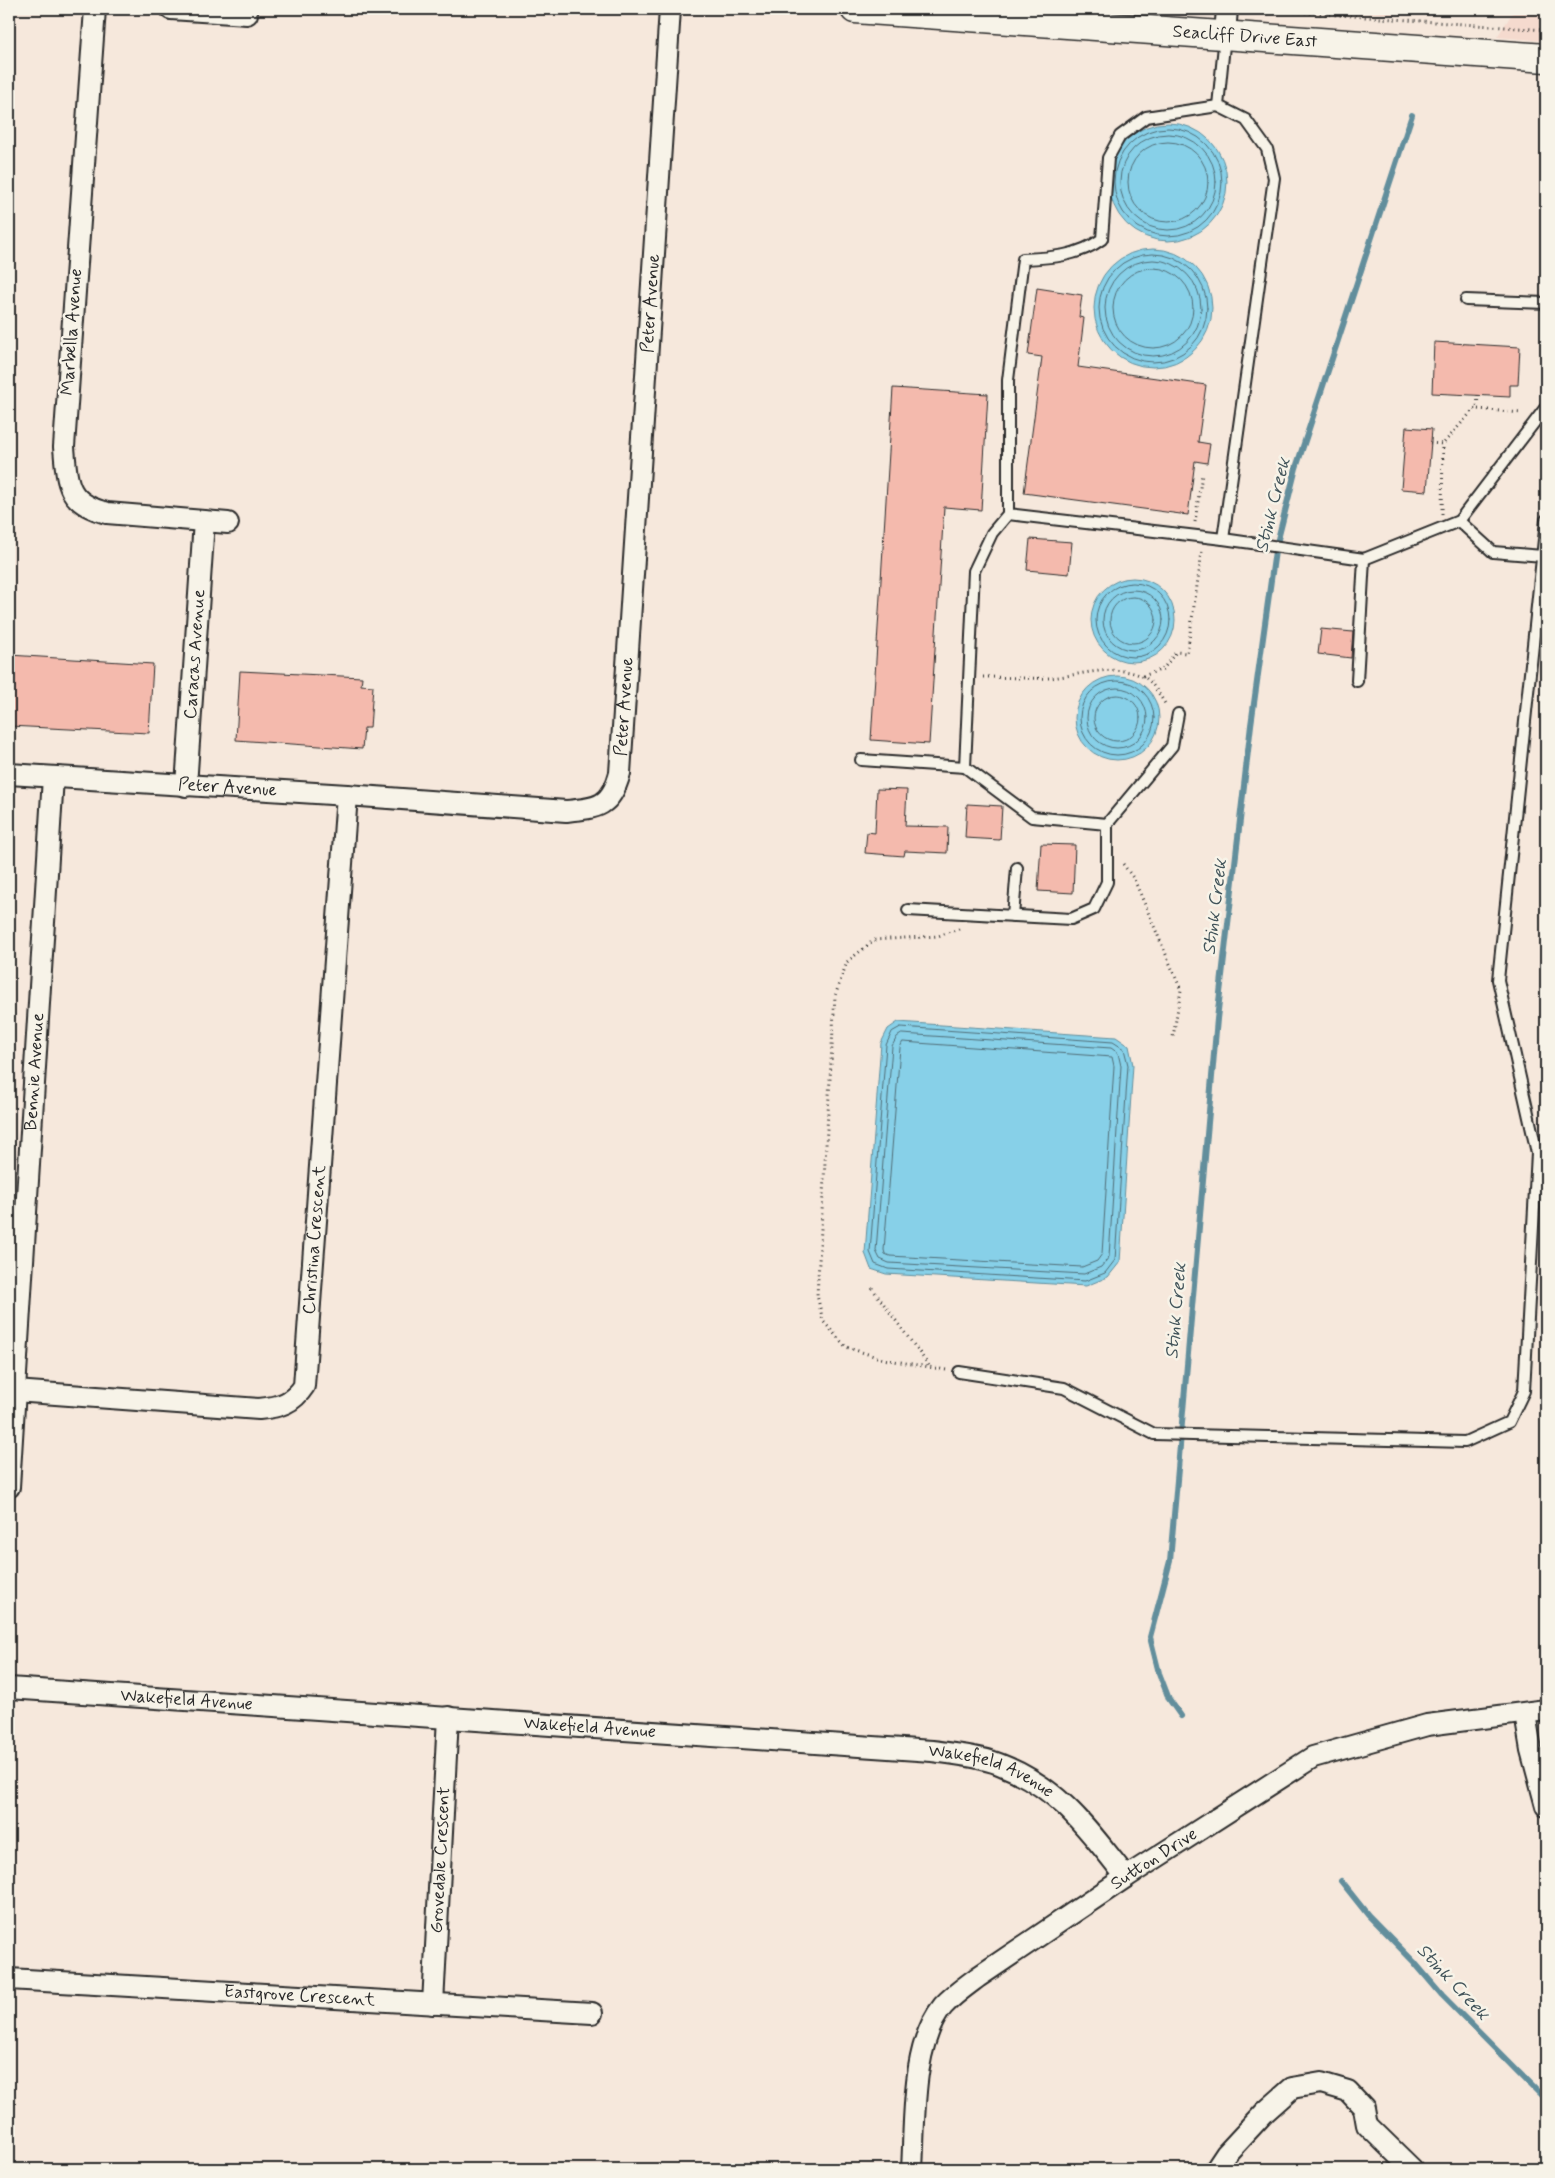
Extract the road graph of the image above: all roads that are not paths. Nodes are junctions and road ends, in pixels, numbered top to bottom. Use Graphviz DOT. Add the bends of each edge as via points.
graph roads {
  1 [pos="95,9"];
  2 [pos="171,9"];
  3 [pos="670,9"];
  4 [pos="855,9"];
  5 [pos="923,11"];
  6 [pos="247,14"];
  7 [pos="1226,22"];
  8 [pos="1546,58"];
  9 [pos="1218,106"];
  10 [pos="1466,300"];
  11 [pos="1546,303"];
  12 [pos="1543,411"];
  13 [pos="1008,514"];
  14 [pos="1546,520"];
  15 [pos="204,521"];
  16 [pos="1459,521"];
  17 [pos="228,523"];
  18 [pos="1223,539"];
  19 [pos="1543,556"];
  20 [pos="1364,559"];
  21 [pos="1357,681"];
  22 [pos="1178,718"];
  23 [pos="861,760"];
  24 [pos="965,767"];
  25 [pos="9,774"];
  26 [pos="53,777"];
  27 [pos="186,786"];
  28 [pos="347,795"];
  29 [pos="1107,824"];
  30 [pos="1017,868"];
  31 [pos="908,910"];
  32 [pos="1013,916"];
  33 [pos="959,1372"];
  34 [pos="15,1391"];
  35 [pos="9,1486"];
  36 [pos="9,1688"];
  37 [pos="1546,1710"];
  38 [pos="1525,1714"];
  39 [pos="448,1717"];
  40 [pos="1546,1806"];
  41 [pos="1126,1877"];
  42 [pos="9,1979"];
  43 [pos="433,2004"];
  44 [pos="592,2013"];
  45 [pos="912,2169"];
  46 [pos="1216,2169"];
  47 [pos="1412,2169"];
  1 -- 15 [label="street, Marbella Avenue" via="64,447 67,477 74,496 89,508 107,513"];
  2 -- 6 [label="street"];
  3 -- 28 [label="street, Peter Avenue" via="620,773 616,789 609,799 597,806 566,811"];
  4 -- 5 [label="main road, Seacliff Drive East"];
  5 -- 7 [label="main road, Seacliff Drive East"];
  7 -- 8 [label="main road, Seacliff Drive East" via="1422,49"];
  7 -- 9 [label="lane"];
  9 -- 13 [label="lane" via="1146,117 1120,136 1108,158 1102,239 1087,250 1023,259 1008,380"];
  9 -- 18 [label="lane" via="1246,120 1267,149 1274,178"];
  10 -- 11 [label="lane"];
  12 -- 16 [label="lane"];
  13 -- 18 [label="lane"];
  13 -- 24 [label="lane" via="992,533 974,571"];
  14 -- 19 [label="lane"];
  15 -- 17 [label="street, Marbella Avenue"];
  15 -- 27 [label="street, Caracas Avenue"];
  16 -- 19 [label="lane" via="1493,552"];
  16 -- 20 [label="lane"];
  18 -- 20 [label="lane"];
  19 -- 33 [label="lane" via="1498,980 1537,1153 1524,1391 1509,1422 1466,1442 1154,1434 1064,1388"];
  20 -- 21 [label="lane"];
  22 -- 29 [label="lane" via="1172,746"];
  23 -- 24 [label="lane"];
  24 -- 29 [label="lane" via="1032,817"];
  25 -- 26 [label="street, Peter Avenue"];
  26 -- 27 [label="street, Peter Avenue"];
  26 -- 34 [label="street, Bennie Avenue"];
  27 -- 28 [label="street, Peter Avenue"];
  28 -- 34 [label="street, Christina Crescent" via="304,1386 289,1402 276,1408 259,1409"];
  29 -- 32 [label="lane" via="1107,882 1094,908 1071,919"];
  30 -- 32 [label="lane"];
  31 -- 32 [label="lane"];
  34 -- 35 [label="street, Bennie Avenue"];
  36 -- 39 [label="street, Wakefield Avenue"];
  37 -- 38 [label="street, Sutton Drive"];
  38 -- 40 [label="street" via="1532,1758"];
  38 -- 41 [label="street, Sutton Drive" via="1428,1725 1313,1757"];
  39 -- 41 [label="street, Wakefield Avenue" via="932,1751 998,1764 1029,1778 1058,1797"];
  39 -- 43 [label="street, Grovedale Crescent"];
  41 -- 45 [label="street, Sutton Drive" via="978,1977 942,2007 921,2059"];
  42 -- 43 [label="street, Eastgrove Crescent"];
  43 -- 44 [label="street, Eastgrove Crescent"];
  46 -- 47 [label="street" via="1265,2112 1292,2088 1321,2083 1348,2091 1364,2108 1367,2125"];
}
